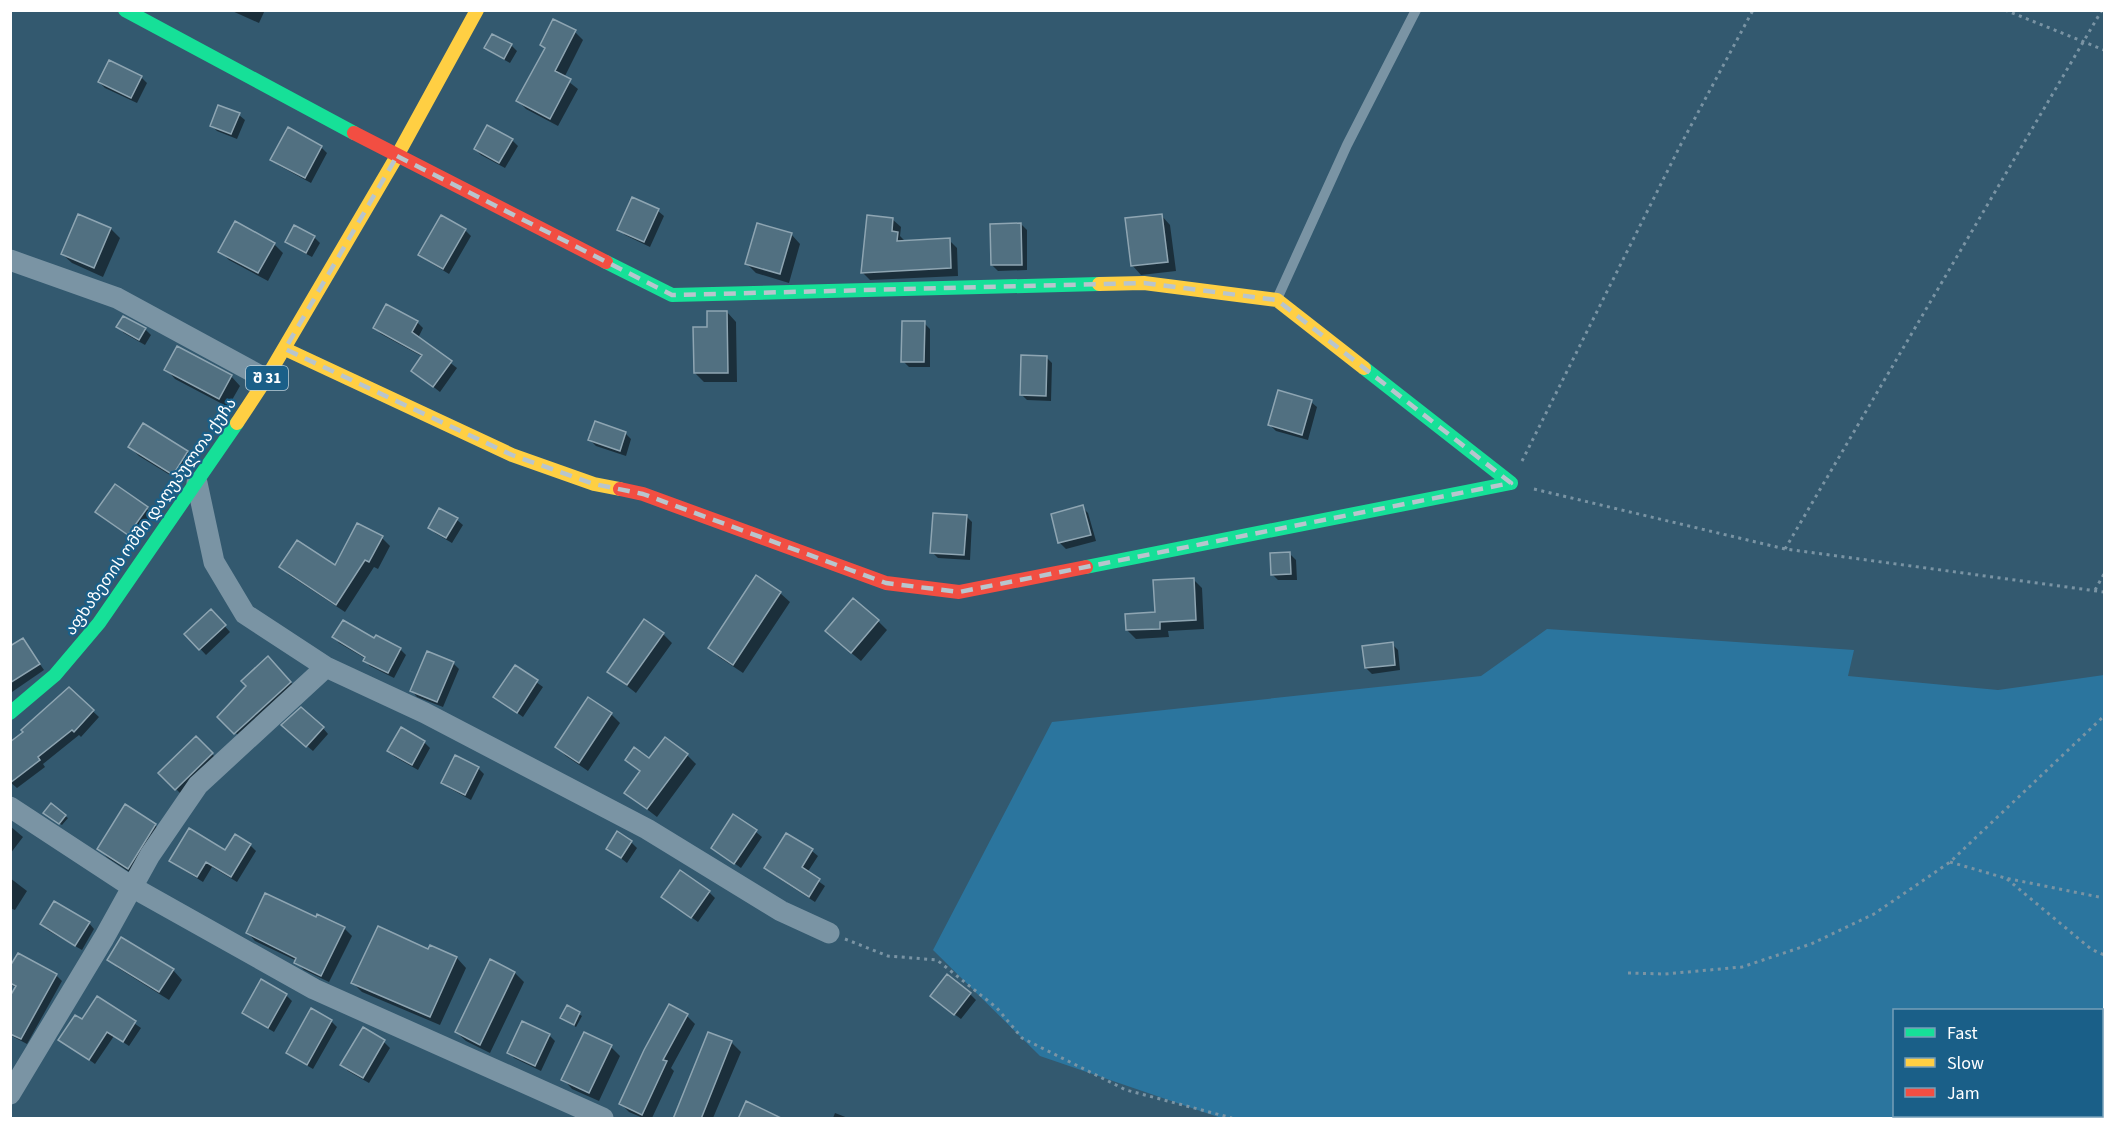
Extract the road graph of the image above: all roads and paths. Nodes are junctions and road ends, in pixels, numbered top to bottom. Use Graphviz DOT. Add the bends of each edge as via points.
graph roads {
  1 [pos="124,10"];
  2 [pos="477,10"];
  3 [pos="1416,10"];
  4 [pos="1753,10"];
  5 [pos="2005,10"];
  6 [pos="2102,10"];
  7 [pos="2083,41"];
  8 [pos="2104,50"];
  9 [pos="397,156"];
  10 [pos="10,260"];
  11 [pos="1277,300"];
  12 [pos="285,348"];
  13 [pos="266,379"];
  14 [pos="197,483"];
  15 [pos="1511,483"];
  16 [pos="1785,549"];
  17 [pos="2104,574"];
  18 [pos="2095,590"];
  19 [pos="2104,592"];
  20 [pos="326,667"];
  21 [pos="10,713"];
  22 [pos="2104,716"];
  23 [pos="10,807"];
  24 [pos="1950,862"];
  25 [pos="2005,878"];
  26 [pos="132,887"];
  27 [pos="2104,898"];
  28 [pos="829,933"];
  29 [pos="2104,955"];
  30 [pos="1628,973"];
  31 [pos="10,1094"];
  32 [pos="603,1119"];
  33 [pos="1232,1119"];
  1 -- 9 [label="street"];
  2 -- 9 [label="street, აფხაზეთის ომში დაღუპულთა ქუჩა / შ 31"];
  3 -- 11 [label="lane" via="1347,145"];
  4 -- 15 [label="path" via="1680,146"];
  5 -- 7 [label="path"];
  6 -- 7 [label="path"];
  7 -- 8 [label="path"];
  7 -- 16 [label="path"];
  9 -- 11 [label="street" via="672,295 1144,283"];
  9 -- 12 [label="street, აფხაზეთის ომში დაღუპულთა ქუჩა / შ 31"];
  10 -- 13 [label="street" via="117,298"];
  11 -- 15 [label="street"];
  12 -- 13 [label="street, აფხაზეთის ომში დაღუპულთა ქუჩა / შ 31"];
  12 -- 15 [label="street" via="522,459 594,484 643,494 886,583 959,592"];
  13 -- 14 [label="street, აფხაზეთის ომში დაღუპულთა ქუჩა / შ 31"];
  14 -- 20 [label="street" via="214,562 245,614"];
  14 -- 21 [label="street, აფხაზეთის ომში დაღუპულთა ქუჩა / შ 31" via="99,623 55,675"];
  15 -- 16 [label="path"];
  16 -- 18 [label="path"];
  17 -- 18 [label="path"];
  18 -- 19 [label="path"];
  20 -- 26 [label="street" via="198,785"];
  20 -- 28 [label="street" via="425,712 647,828 781,911"];
  22 -- 24 [label="path"];
  23 -- 26 [label="street"];
  24 -- 25 [label="path"];
  24 -- 30 [label="path" via="1874,914 1811,944 1742,967"];
  25 -- 27 [label="path"];
  25 -- 29 [label="path" via="2091,949"];
  26 -- 31 [label="street"];
  26 -- 32 [label="street" via="314,989"];
  28 -- 33 [label="path" via="888,956 937,960 997,1008 1022,1038 1126,1090"];
}
